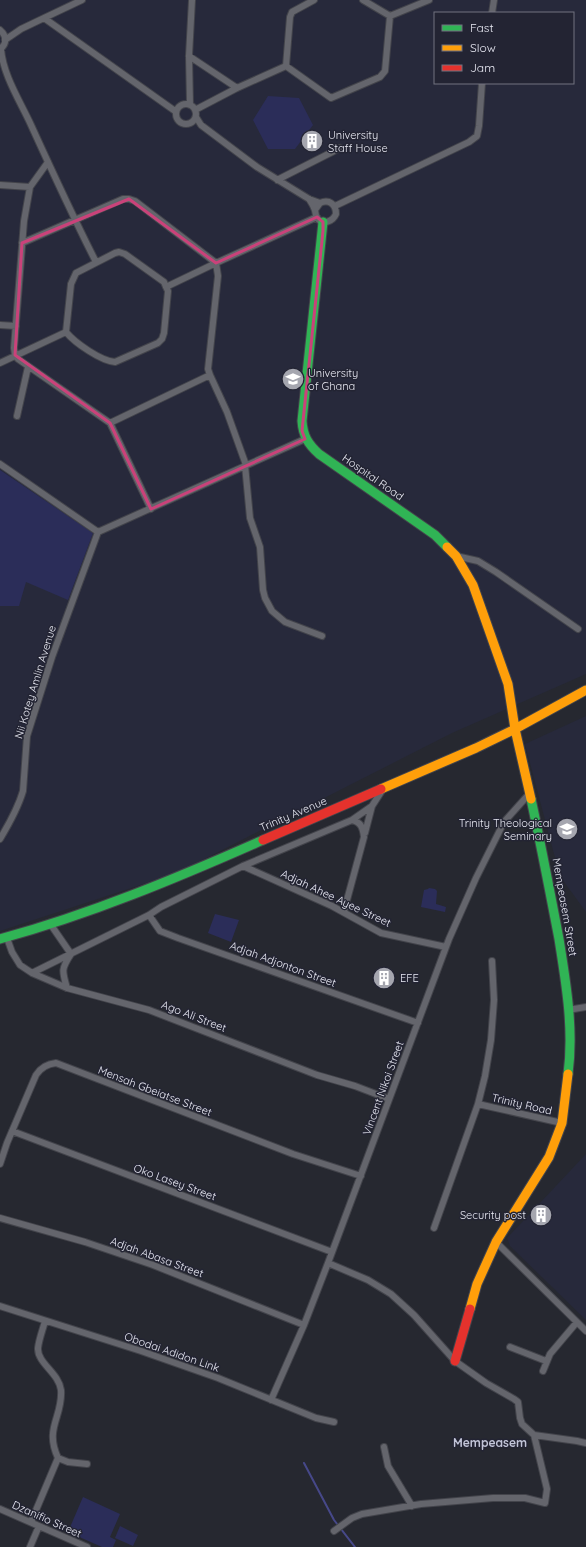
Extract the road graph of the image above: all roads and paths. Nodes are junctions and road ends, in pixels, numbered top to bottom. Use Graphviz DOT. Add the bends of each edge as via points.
graph roads {
  1 [pos="82,0"];
  2 [pos="192,0"];
  3 [pos="314,0"];
  4 [pos="363,0"];
  5 [pos="429,0"];
  6 [pos="494,0"];
  7 [pos="492,12"];
  8 [pos="390,16"];
  9 [pos="44,18"];
  10 [pos="21,29"];
  11 [pos="2,32"];
  12 [pos="5,40"];
  13 [pos="1,49"];
  14 [pos="189,56"];
  15 [pos="1,60"];
  16 [pos="286,66"];
  17 [pos="482,84"];
  18 [pos="237,88"];
  19 [pos="190,105"];
  20 [pos="177,109"];
  21 [pos="195,110"];
  22 [pos="196,117"];
  23 [pos="191,123"];
  24 [pos="201,125"];
  25 [pos="340,148"];
  26 [pos="48,162"];
  27 [pos="277,180"];
  28 [pos="0,185"];
  29 [pos="30,187"];
  30 [pos="309,199"];
  31 [pos="320,203"];
  32 [pos="335,206"];
  33 [pos="315,210"];
  34 [pos="74,219"];
  35 [pos="323,220"];
  36 [pos="22,244"];
  37 [pos="96,262"];
  38 [pos="216,263"];
  39 [pos="166,287"];
  40 [pos="0,325"];
  41 [pos="16,326"];
  42 [pos="66,332"];
  43 [pos="15,355"];
  44 [pos="0,362"];
  45 [pos="28,367"];
  46 [pos="210,375"];
  47 [pos="17,416"];
  48 [pos="110,423"];
  49 [pos="305,439"];
  50 [pos="0,464"];
  51 [pos="245,465"];
  52 [pos="151,509"];
  53 [pos="98,532"];
  54 [pos="456,556"];
  55 [pos="578,629"];
  56 [pos="322,636"];
  57 [pos="586,690"];
  58 [pos="515,729"];
  59 [pos="384,788"];
  60 [pos="530,793"];
  61 [pos="372,806"];
  62 [pos="355,821"];
  63 [pos="364,837"];
  64 [pos="0,839"];
  65 [pos="243,866"];
  66 [pos="344,911"];
  67 [pos="149,915"];
  68 [pos="51,925"];
  69 [pos="3,938"];
  70 [pos="446,947"];
  71 [pos="71,954"];
  72 [pos="492,961"];
  73 [pos="32,974"];
  74 [pos="67,988"];
  75 [pos="586,1007"];
  76 [pos="568,1010"];
  77 [pos="418,1023"];
  78 [pos="389,1099"];
  79 [pos="478,1104"];
  80 [pos="562,1123"];
  81 [pos="12,1131"];
  82 [pos="0,1164"];
  83 [pos="361,1176"];
  84 [pos="0,1218"];
  85 [pos="434,1228"];
  86 [pos="496,1242"];
  87 [pos="332,1252"];
  88 [pos="328,1263"];
  89 [pos="0,1306"];
  90 [pos="45,1321"];
  91 [pos="577,1322"];
  92 [pos="304,1325"];
  93 [pos="586,1331"];
  94 [pos="510,1348"];
  95 [pos="455,1360"];
  96 [pos="546,1361"];
  97 [pos="543,1371"];
  98 [pos="271,1400"];
  99 [pos="334,1422"];
  100 [pos="534,1435"];
  101 [pos="586,1444"];
  102 [pos="384,1448"];
  103 [pos="58,1458"];
  104 [pos="87,1464"];
  105 [pos="412,1506"];
  106 [pos="0,1508"];
  107 [pos="31,1522"];
  108 [pos="39,1526"];
  109 [pos="336,1530"];
  110 [pos="30,1547"];
  111 [pos="87,1547"];
  1 -- 9 [label="street"];
  2 -- 14 [label="street"];
  3 -- 16 [label="street" via="292,12"];
  4 -- 8 [label="street"];
  5 -- 8 [label="street"];
  6 -- 7 [label="street"];
  8 -- 16 [label="street" via="385,71 380,77 331,98"];
  9 -- 10 [label="street"];
  9 -- 20 [label="street" via="166,104"];
  10 -- 11 [label="street"];
  10 -- 12 [label="street"];
  11 -- 12 [label="street"];
  12 -- 13 [label="street"];
  13 -- 15 [label="street"];
  14 -- 18 [label="street"];
  14 -- 19 [label="street"];
  15 -- 26 [label="street"];
  16 -- 18 [label="street"];
  17 -- 32 [label="street" via="477,136"];
  18 -- 21 [label="street"];
  19 -- 20 [label="street" via="186,104"];
  19 -- 21 [label="street"];
  20 -- 23 [label="street" via="176,117 180,123"];
  21 -- 22 [label="street"];
  22 -- 23 [label="street"];
  22 -- 24 [label="street"];
  23 -- 24 [label="street"];
  24 -- 27 [label="street"];
  25 -- 27 [label="street"];
  26 -- 29 [label="street"];
  26 -- 34 [label="street"];
  27 -- 30 [label="street"];
  28 -- 29 [label="street"];
  29 -- 36 [label="street"];
  30 -- 31 [label="street"];
  30 -- 33 [label="street"];
  31 -- 32 [label="street" via="329,202"];
  31 -- 33 [label="street"];
  32 -- 35 [label="street" via="336,214 332,220"];
  33 -- 35 [label="street"];
  34 -- 36 [label="street"];
  34 -- 37 [label="street"];
  34 -- 38 [label="street" via="123,199 130,199"];
  35 -- 38 [label="street"];
  35 -- 49 [label="street" via="302,421"];
  36 -- 41 [label="street"];
  37 -- 39 [label="street" via="115,252 125,254 164,282"];
  37 -- 42 [label="street" via="76,273 71,284"];
  38 -- 39 [label="street"];
  38 -- 46 [label="street" via="218,276 208,369"];
  39 -- 42 [label="street" via="168,291 162,339 121,360 108,362 75,342"];
  40 -- 41 [label="street"];
  41 -- 43 [label="street"];
  42 -- 43 [label="street"];
  43 -- 44 [label="street"];
  43 -- 45 [label="street"];
  45 -- 47 [label="street"];
  45 -- 48 [label="street"];
  46 -- 48 [label="street"];
  46 -- 51 [label="street" via="227,412"];
  48 -- 52 [label="street"];
  49 -- 51 [label="street"];
  49 -- 54 [label="street, Hospital Road" via="318,454 435,535"];
  50 -- 53 [label="street"];
  51 -- 52 [label="street"];
  51 -- 56 [label="street" via="250,518 260,547 265,598 272,611 285,622"];
  52 -- 53 [label="street"];
  53 -- 64 [label="street, Nii Kotey Amlin Avenue" via="52,657 27,736 22,795"];
  54 -- 55 [label="street" via="478,561 490,568"];
  54 -- 58 [label="street, Hospital Road" via="473,584 488,623 508,684"];
  57 -- 58 [label="street, Trinity Avenue"];
  58 -- 59 [label="street, Trinity Avenue"];
  58 -- 60 [label="street, Mempeasem Street"];
  59 -- 61 [label="street"];
  59 -- 68 [label="street, Trinity Avenue" via="133,895"];
  60 -- 70 [label="street, Vincent Nikoi Street" via="504,822"];
  60 -- 76 [label="street, Mempeasem Street" via="564,970"];
  61 -- 62 [label="street"];
  61 -- 63 [label="street"];
  62 -- 63 [label="street" via="363,828"];
  62 -- 65 [label="street"];
  63 -- 66 [label="street"];
  65 -- 66 [label="street, Adjah Ahee Ayee Street"];
  65 -- 67 [label="street"];
  66 -- 70 [label="street, Adjah Ahee Ayee Street" via="381,933"];
  67 -- 71 [label="street"];
  67 -- 77 [label="street, Adjah Adjonton Street" via="160,930 178,938"];
  68 -- 69 [label="street, Trinity Avenue"];
  68 -- 71 [label="street"];
  69 -- 73 [label="street, Ago Ali Street" via="20,965"];
  70 -- 77 [label="street, Vincent Nikoi Street"];
  71 -- 73 [label="street"];
  71 -- 74 [label="street" via="63,966"];
  72 -- 79 [label="street" via="494,1000 491,1040"];
  73 -- 74 [label="street, Ago Ali Street"];
  74 -- 78 [label="street, Ago Ali Street" via="149,1010 317,1075"];
  75 -- 76 [label="street"];
  76 -- 80 [label="street, Mempeasem Street" via="568,1070"];
  77 -- 78 [label="street, Vincent Nikoi Street"];
  78 -- 83 [label="street, Vincent Nikoi Street"];
  79 -- 80 [label="street, Trinity Road"];
  79 -- 85 [label="street"];
  80 -- 86 [label="street, Mempeasem Street" via="549,1157"];
  81 -- 82 [label="street, Mensah Gbeiatse Street"];
  81 -- 83 [label="street, Mensah Gbeiatse Street" via="39,1069 49,1063 56,1063 293,1154"];
  81 -- 87 [label="street, Oko Lasey Street"];
  83 -- 87 [label="street, Vincent Nikoi Street"];
  84 -- 92 [label="street, Adjah Abasa Street" via="85,1242 153,1265"];
  86 -- 91 [label="street"];
  86 -- 95 [label="street, Mempeasem Street" via="477,1284"];
  87 -- 88 [label="street, Vincent Nikoi Street"];
  88 -- 92 [label="street, Vincent Nikoi Street"];
  88 -- 95 [label="street" via="368,1280 391,1294 414,1314"];
  89 -- 90 [label="street, Obodai Adidon Link"];
  90 -- 98 [label="street, Obodai Adidon Link" via="141,1351"];
  90 -- 103 [label="street" via="38,1353 58,1380 60,1389 60,1403 52,1439"];
  91 -- 93 [label="street"];
  91 -- 96 [label="street"];
  92 -- 98 [label="street, Vincent Nikoi Street"];
  94 -- 96 [label="street"];
  95 -- 100 [label="street" via="486,1383 514,1398 518,1402 522,1424"];
  96 -- 97 [label="street"];
  98 -- 99 [label="street, Obodai Adidon Link" via="316,1418"];
  100 -- 101 [label="street"];
  100 -- 105 [label="street" via="547,1489 545,1503 525,1498 493,1498"];
  102 -- 105 [label="street" via="388,1466"];
  103 -- 104 [label="street"];
  103 -- 107 [label="street"];
  105 -- 109 [label="street" via="362,1514"];
  106 -- 107 [label="street, Dzanifio Street"];
  107 -- 108 [label="street, Dzanifio Street"];
  108 -- 110 [label="street"];
  108 -- 111 [label="street, Dzanifio Street"];
}
